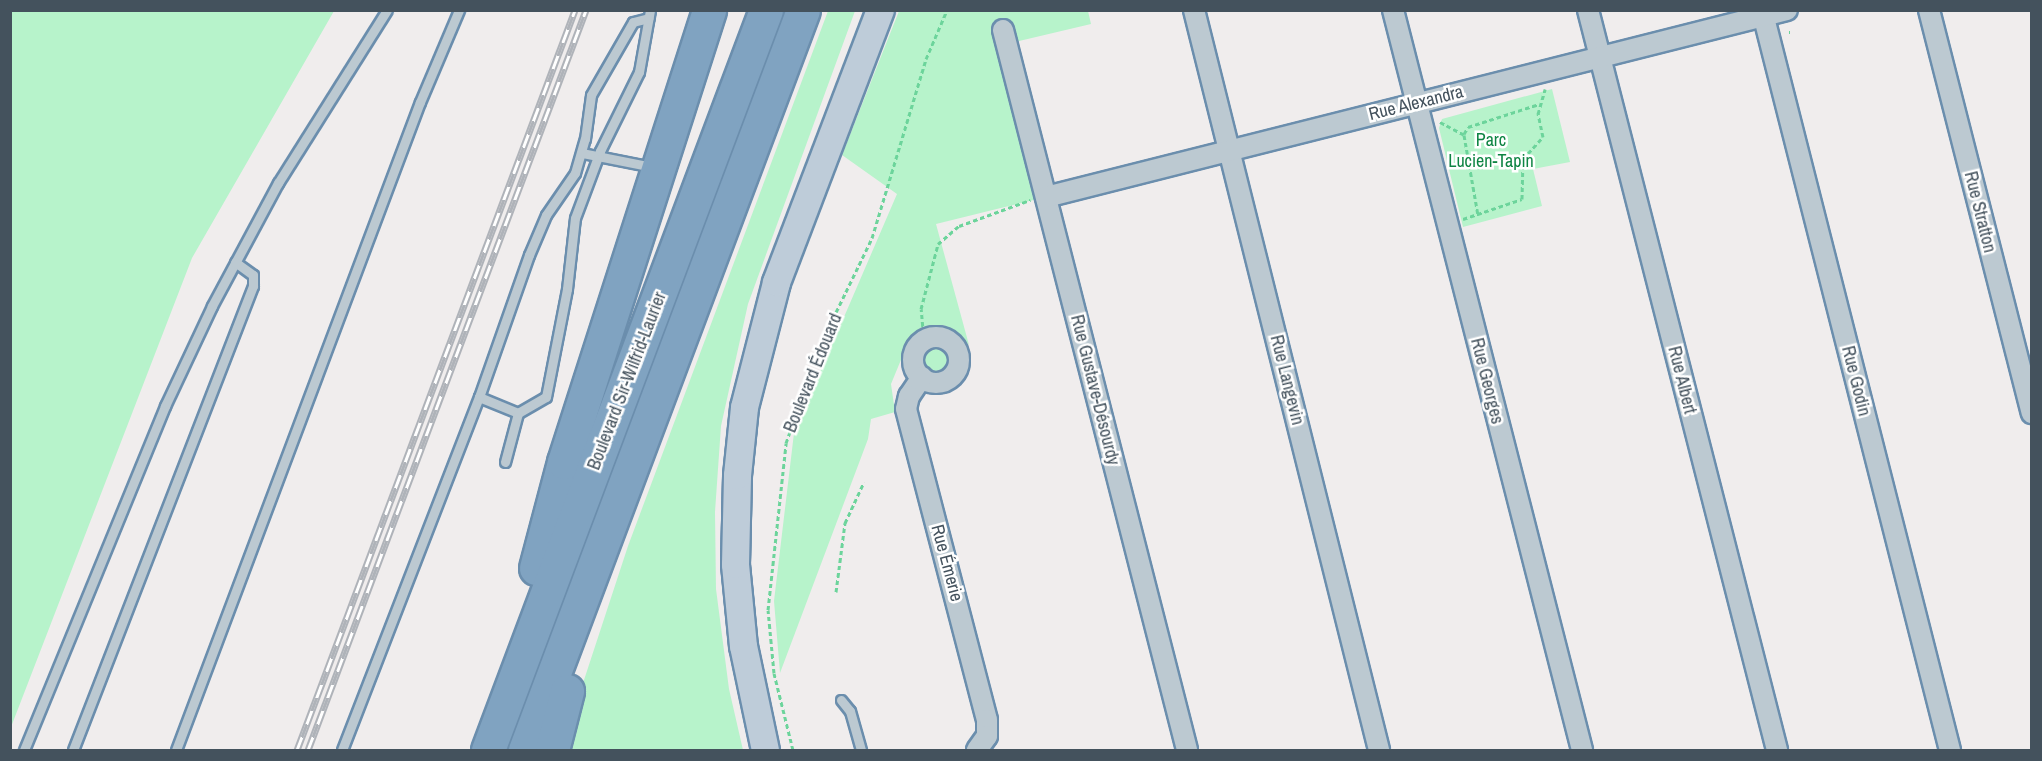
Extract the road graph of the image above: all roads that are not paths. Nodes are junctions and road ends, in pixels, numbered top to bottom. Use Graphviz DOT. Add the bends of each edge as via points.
graph roads {
  1 [pos="387,10"];
  2 [pos="459,10"];
  3 [pos="709,10"];
  4 [pos="766,10"];
  5 [pos="803,10"];
  6 [pos="873,10"];
  7 [pos="880,10"];
  8 [pos="1194,10"];
  9 [pos="1393,10"];
  10 [pos="1588,10"];
  11 [pos="1787,10"];
  12 [pos="1929,10"];
  13 [pos="1763,13"];
  14 [pos="649,14"];
  15 [pos="1003,30"];
  16 [pos="1601,58"];
  17 [pos="855,69"];
  18 [pos="1416,102"];
  19 [pos="1229,152"];
  20 [pos="582,153"];
  21 [pos="598,158"];
  22 [pos="657,168"];
  23 [pos="1039,199"];
  24 [pos="235,262"];
  25 [pos="922,377"];
  26 [pos="479,397"];
  27 [pos="518,413"];
  28 [pos="2031,413"];
  29 [pos="506,462"];
  30 [pos="615,511"];
  31 [pos="842,700"];
  32 [pos="488,748"];
  33 [pos="24,750"];
  34 [pos="73,750"];
  35 [pos="176,750"];
  36 [pos="342,750"];
  37 [pos="525,750"];
  38 [pos="552,750"];
  39 [pos="765,750"];
  40 [pos="861,750"];
  41 [pos="977,750"];
  42 [pos="1186,750"];
  43 [pos="1379,750"];
  44 [pos="1582,750"];
  45 [pos="1777,750"];
  46 [pos="1950,750"];
  1 -- 24 [label="lane" via="283,176"];
  2 -- 35 [label="lane" via="423,93"];
  3 -- 22 [label="highway"];
  4 -- 32 [label="highway, Boulevard Sir-Wilfrid-Laurier"];
  5 -- 30 [label="highway, Boulevard Sir-Wilfrid-Laurier"];
  6 -- 17 [label="street"];
  7 -- 17 [label="street"];
  8 -- 19 [label="street, Rue Langevin"];
  9 -- 18 [label="street, Rue Georges"];
  10 -- 16 [label="street, Rue Albert"];
  11 -- 13 [label="street, Rue Alexandra"];
  12 -- 28 [label="street, Rue Stratton"];
  13 -- 16 [label="street, Rue Alexandra"];
  13 -- 46 [label="street, Rue Godin"];
  14 -- 20 [label="lane" via="633,22 596,86"];
  14 -- 21 [label="lane" via="639,72"];
  15 -- 23 [label="street, Rue Gustave-Désourdy"];
  16 -- 18 [label="street, Rue Alexandra"];
  16 -- 45 [label="street, Rue Albert"];
  17 -- 39 [label="street" via="776,282 752,366 742,423 735,495 736,586 743,646"];
  18 -- 19 [label="street, Rue Alexandra"];
  18 -- 44 [label="street, Rue Georges"];
  19 -- 23 [label="street, Rue Alexandra"];
  19 -- 43 [label="street, Rue Langevin"];
  20 -- 21 [label="lane"];
  20 -- 26 [label="lane" via="571,181 546,215 529,255"];
  21 -- 22 [label="lane"];
  21 -- 27 [label="lane" via="575,218 567,289 546,397"];
  22 -- 32 [label="highway" via="564,462"];
  23 -- 42 [label="street, Rue Gustave-Désourdy"];
  24 -- 33 [label="lane" via="165,406"];
  24 -- 34 [label="lane" via="253,275 253,286"];
  25 -- 25 [label="street" via="914,361 924,341 935,338 949,342 959,362 953,375 943,382"];
  25 -- 41 [label="street, Rue Émerie" via="909,396 906,409 987,720 987,736"];
  26 -- 27 [label="lane"];
  26 -- 36 [label="lane"];
  27 -- 29 [label="lane"];
  30 -- 37 [label="highway, Boulevard Sir-Wilfrid-Laurier"];
  30 -- 38 [label="highway"];
  31 -- 40 [label="lane" via="850,711"];
}
